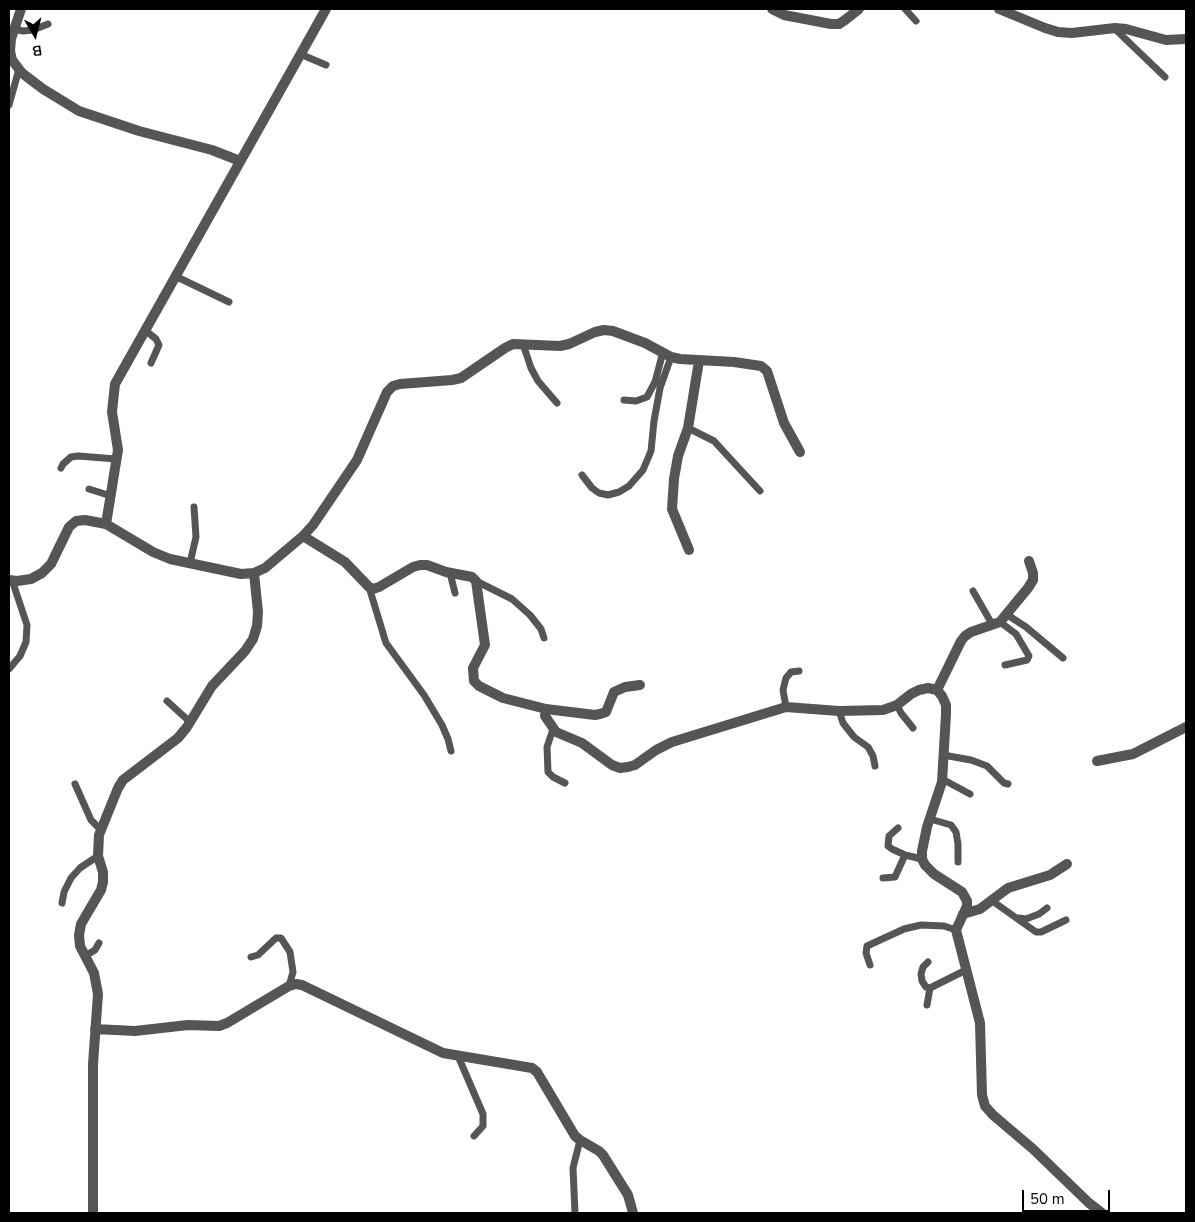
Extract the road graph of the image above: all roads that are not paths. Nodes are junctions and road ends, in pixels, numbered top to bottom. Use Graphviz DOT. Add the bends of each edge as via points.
graph roads {
  1 [pos="21,9"];
  2 [pos="326,9"];
  3 [pos="772,9"];
  4 [pos="859,9"];
  5 [pos="905,9"];
  6 [pos="999,9"];
  7 [pos="916,21"];
  8 [pos="48,24"];
  9 [pos="14,28"];
  10 [pos="1115,28"];
  11 [pos="1186,39"];
  12 [pos="300,54"];
  13 [pos="326,65"];
  14 [pos="19,69"];
  15 [pos="1164,77"];
  16 [pos="9,105"];
  17 [pos="240,161"];
  18 [pos="175,276"];
  19 [pos="229,302"];
  20 [pos="144,330"];
  21 [pos="523,344"];
  22 [pos="667,355"];
  23 [pos="700,361"];
  24 [pos="151,363"];
  25 [pos="624,400"];
  26 [pos="557,403"];
  27 [pos="688,428"];
  28 [pos="800,452"];
  29 [pos="116,459"];
  30 [pos="61,468"];
  31 [pos="582,475"];
  32 [pos="89,489"];
  33 [pos="760,491"];
  34 [pos="110,496"];
  35 [pos="194,507"];
  36 [pos="106,524"];
  37 [pos="303,536"];
  38 [pos="689,550"];
  39 [pos="1029,561"];
  40 [pos="190,563"];
  41 [pos="254,573"];
  42 [pos="450,573"];
  43 [pos="10,580"];
  44 [pos="476,580"];
  45 [pos="369,586"];
  46 [pos="973,591"];
  47 [pos="455,593"];
  48 [pos="999,620"];
  49 [pos="544,638"];
  50 [pos="1063,658"];
  51 [pos="1005,665"];
  52 [pos="9,669"];
  53 [pos="799,671"];
  54 [pos="640,685"];
  55 [pos="937,690"];
  56 [pos="167,701"];
  57 [pos="897,705"];
  58 [pos="786,707"];
  59 [pos="546,710"];
  60 [pos="839,711"];
  61 [pos="190,722"];
  62 [pos="1186,727"];
  63 [pos="553,728"];
  64 [pos="913,728"];
  65 [pos="451,751"];
  66 [pos="944,755"];
  67 [pos="1097,760"];
  68 [pos="874,766"];
  69 [pos="942,779"];
  70 [pos="565,783"];
  71 [pos="75,784"];
  72 [pos="1008,784"];
  73 [pos="970,794"];
  74 [pos="930,819"];
  75 [pos="898,828"];
  76 [pos="101,830"];
  77 [pos="905,855"];
  78 [pos="98,856"];
  79 [pos="922,859"];
  80 [pos="958,862"];
  81 [pos="1067,864"];
  82 [pos="884,878"];
  83 [pos="991,900"];
  84 [pos="62,903"];
  85 [pos="1047,908"];
  86 [pos="963,914"];
  87 [pos="1016,917"];
  88 [pos="1066,920"];
  89 [pos="956,930"];
  90 [pos="99,943"];
  91 [pos="85,956"];
  92 [pos="251,957"];
  93 [pos="928,962"];
  94 [pos="870,965"];
  95 [pos="966,970"];
  96 [pos="289,986"];
  97 [pos="930,988"];
  98 [pos="927,1005"];
  99 [pos="95,1029"];
  100 [pos="458,1056"];
  101 [pos="474,1136"];
  102 [pos="580,1140"];
  103 [pos="93,1213"];
  104 [pos="576,1213"];
  105 [pos="633,1213"];
  106 [pos="1102,1213"];
  1 -- 9 [label="street"];
  2 -- 12 [label="street"];
  3 -- 4 [label="street" via="784,15 831,24 839,24"];
  5 -- 7 [label="lane"];
  6 -- 10 [label="street" via="1058,32"];
  8 -- 9 [label="lane" via="33,30"];
  9 -- 14 [label="street" via="10,51"];
  10 -- 11 [label="street" via="1166,40"];
  10 -- 15 [label="lane"];
  12 -- 13 [label="lane"];
  12 -- 17 [label="street"];
  14 -- 16 [label="lane"];
  14 -- 17 [label="street" via="43,89 79,111"];
  17 -- 18 [label="street"];
  18 -- 19 [label="lane"];
  18 -- 20 [label="street"];
  20 -- 24 [label="lane" via="159,345"];
  20 -- 29 [label="street" via="115,384 112,412 118,443"];
  21 -- 22 [label="street" via="560,346 604,330 629,337"];
  21 -- 26 [label="lane" via="538,381"];
  21 -- 37 [label="street" via="504,348 461,378 393,386 351,470"];
  22 -- 23 [label="street"];
  22 -- 25 [label="lane" via="647,397 636,401"];
  22 -- 31 [label="lane" via="651,451 643,470 629,486 608,495 592,488"];
  23 -- 27 [label="street"];
  23 -- 28 [label="street" via="761,366 767,371 784,423"];
  27 -- 33 [label="lane" via="714,441"];
  27 -- 38 [label="street" via="678,456 672,509"];
  29 -- 30 [label="lane" via="71,457"];
  29 -- 34 [label="street"];
  32 -- 34 [label="lane"];
  34 -- 36 [label="street"];
  35 -- 40 [label="lane" via="196,537"];
  36 -- 40 [label="street" via="153,552"];
  36 -- 43 [label="street" via="76,521 69,527 42,574 31,579"];
  37 -- 41 [label="street" via="265,568"];
  37 -- 45 [label="street" via="345,562"];
  39 -- 48 [label="street" via="1033,580"];
  40 -- 41 [label="street" via="241,574"];
  41 -- 61 [label="street" via="258,612 253,640 212,686"];
  42 -- 44 [label="street"];
  42 -- 45 [label="street" via="420,564 378,587 373,589"];
  42 -- 47 [label="lane"];
  43 -- 52 [label="lane" via="27,625 26,642"];
  44 -- 49 [label="lane" via="512,599 530,615"];
  44 -- 59 [label="street" via="485,640 473,668 474,682 503,698"];
  45 -- 65 [label="lane" via="386,642 442,725"];
  46 -- 48 [label="lane"];
  48 -- 50 [label="lane" via="1026,627"];
  48 -- 51 [label="lane" via="1016,634 1029,656 1027,660"];
  48 -- 55 [label="street" via="971,632 961,641"];
  53 -- 58 [label="lane" via="791,672 786,678"];
  54 -- 59 [label="street" via="614,692 606,712 600,714"];
  55 -- 57 [label="street" via="919,690"];
  55 -- 66 [label="street" via="942,696 946,714"];
  56 -- 61 [label="lane"];
  57 -- 60 [label="street" via="883,710"];
  57 -- 64 [label="lane"];
  58 -- 60 [label="street"];
  58 -- 63 [label="street" via="672,742 628,768 612,765 582,743"];
  59 -- 63 [label="street" via="545,716"];
  60 -- 68 [label="lane" via="843,723 854,737 868,747"];
  61 -- 76 [label="street" via="178,738 123,780"];
  62 -- 67 [label="street" via="1134,754"];
  63 -- 70 [label="lane" via="547,746 548,772"];
  66 -- 69 [label="street"];
  66 -- 72 [label="lane" via="987,766"];
  69 -- 73 [label="lane"];
  69 -- 74 [label="street"];
  71 -- 76 [label="lane" via="91,820"];
  74 -- 79 [label="street"];
  74 -- 80 [label="lane" via="951,825 956,832"];
  75 -- 77 [label="lane" via="889,836 888,846"];
  76 -- 78 [label="street"];
  77 -- 79 [label="lane"];
  77 -- 82 [label="lane" via="895,877"];
  78 -- 84 [label="lane" via="72,878"];
  78 -- 91 [label="street" via="103,882 81,924 79,935"];
  79 -- 86 [label="street" via="934,874 966,896 967,906"];
  81 -- 83 [label="street" via="1050,875 1008,888"];
  83 -- 86 [label="street" via="980,909"];
  83 -- 87 [label="lane"];
  85 -- 87 [label="lane" via="1026,919"];
  86 -- 89 [label="street"];
  87 -- 88 [label="lane" via="1036,932"];
  89 -- 94 [label="lane" via="921,925 904,928 867,946"];
  89 -- 95 [label="street"];
  90 -- 91 [label="lane"];
  91 -- 99 [label="street" via="98,984"];
  92 -- 96 [label="lane" via="258,955 276,938 281,938 290,952 293,972"];
  93 -- 97 [label="lane" via="921,974 922,981"];
  95 -- 97 [label="lane"];
  95 -- 106 [label="street" via="980,1023 982,1095 986,1106"];
  96 -- 99 [label="street" via="219,1026 188,1024 135,1031"];
  96 -- 100 [label="street" via="302,986 443,1053"];
  97 -- 98 [label="lane"];
  99 -- 103 [label="street" via="92,1064"];
  100 -- 101 [label="lane" via="483,1114 484,1126"];
  100 -- 102 [label="street" via="532,1068"];
  102 -- 104 [label="lane" via="573,1168"];
  102 -- 105 [label="street" via="603,1155 628,1194"];
}
